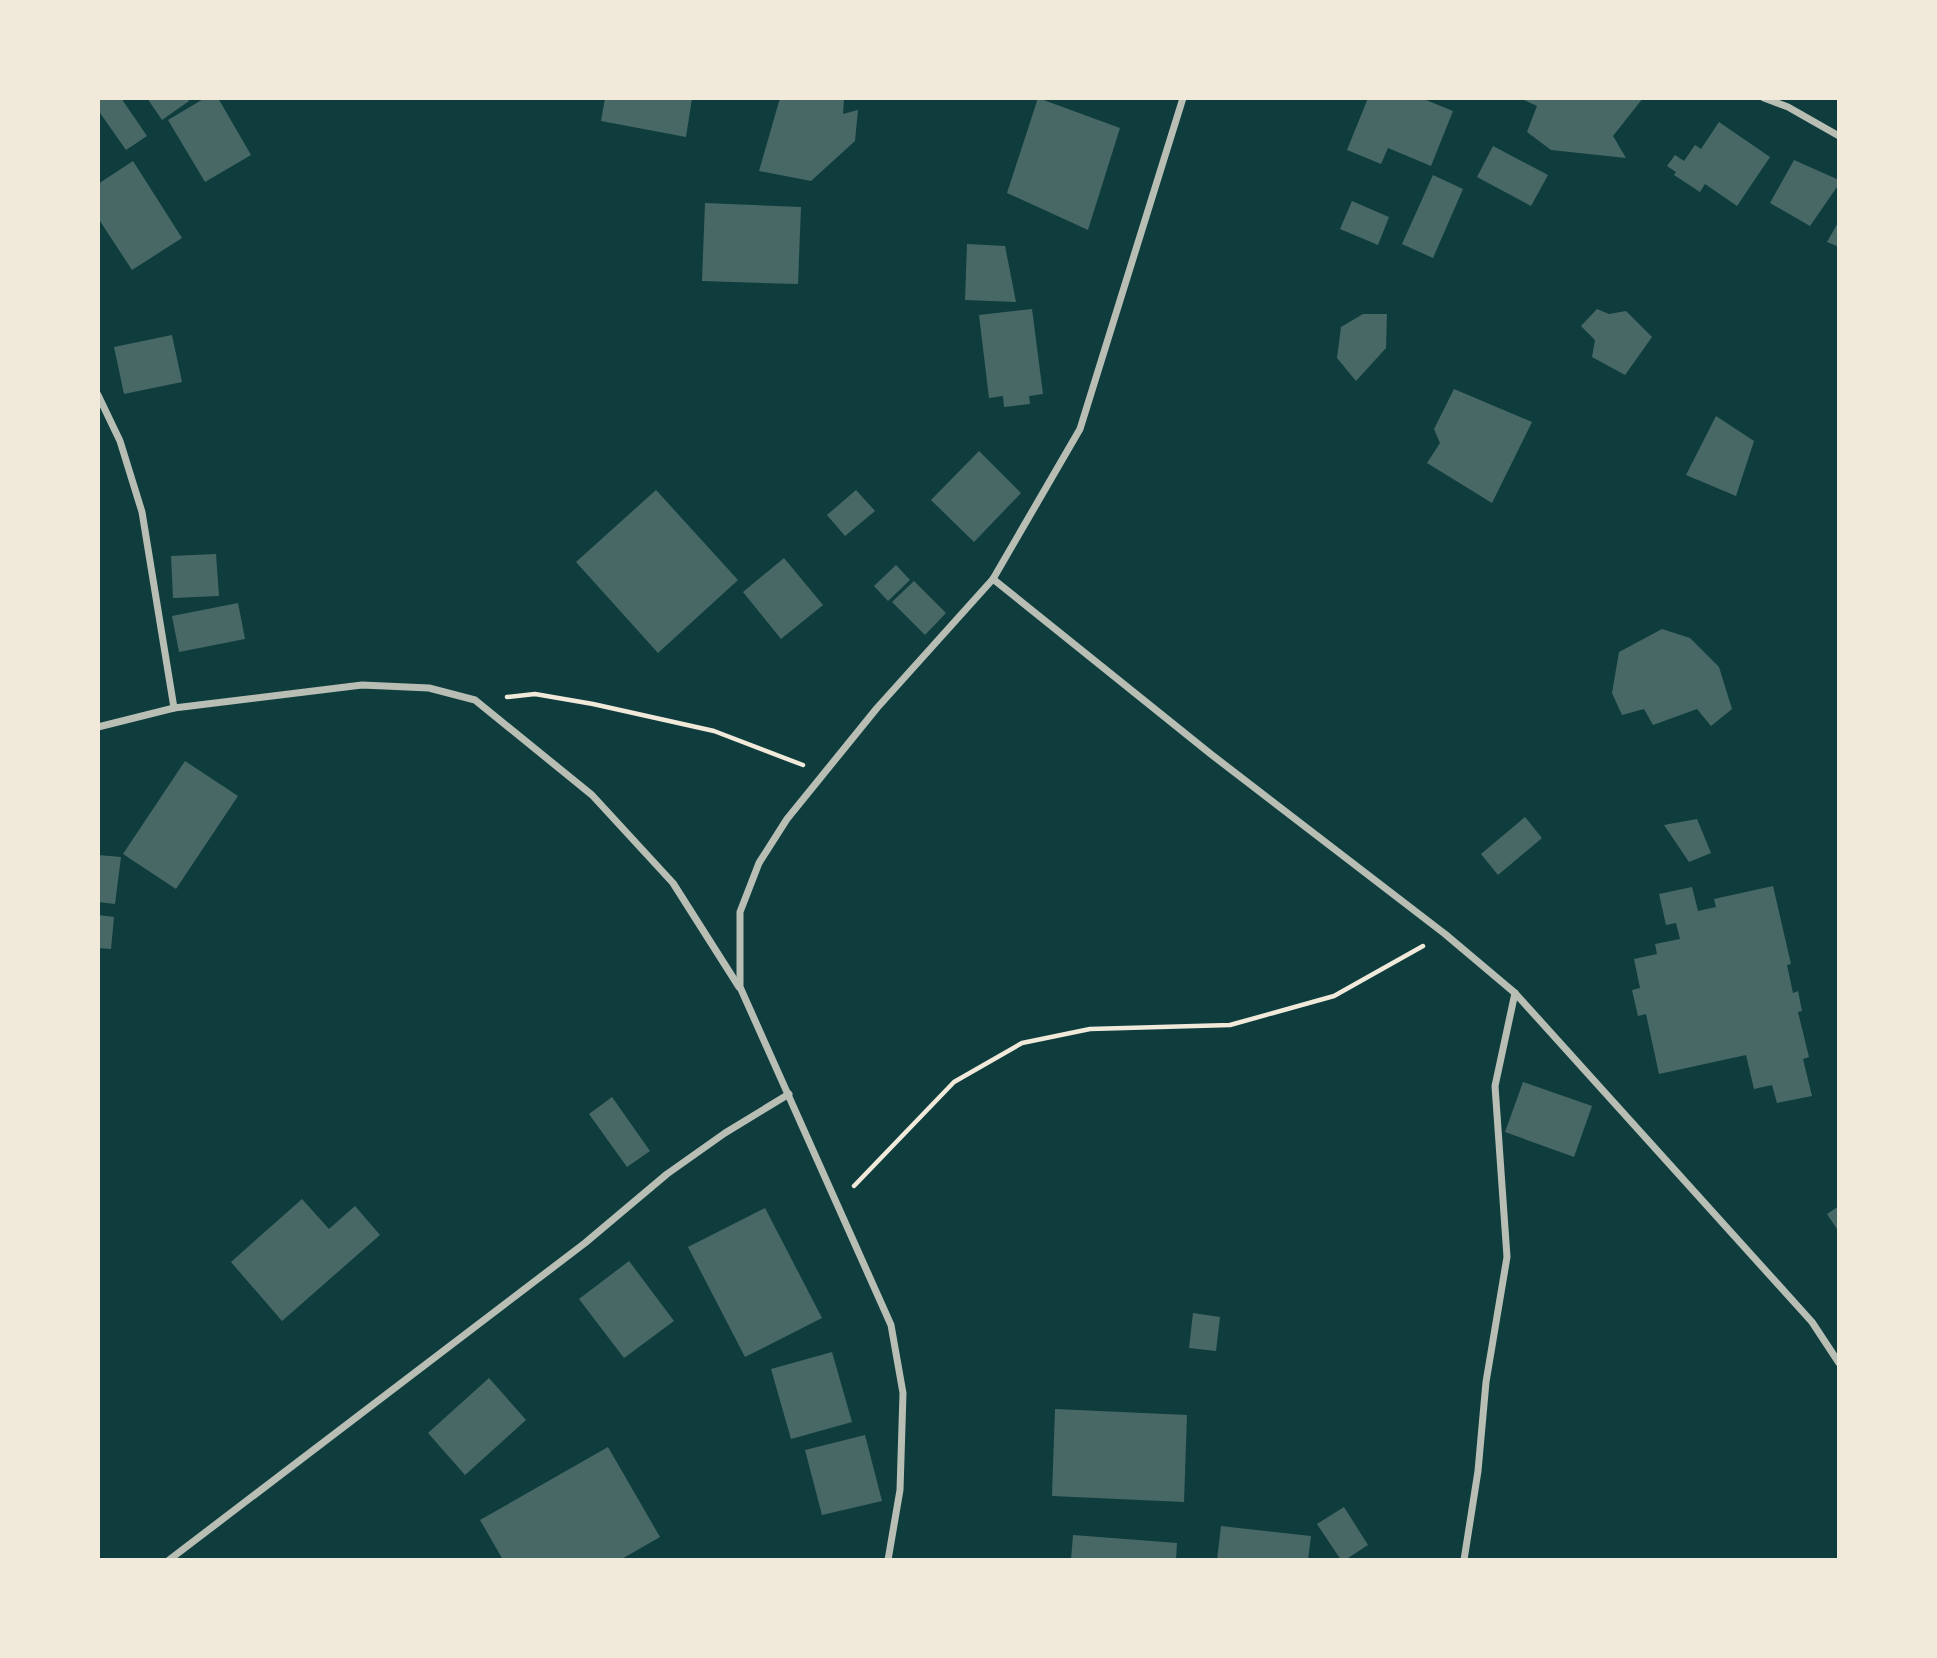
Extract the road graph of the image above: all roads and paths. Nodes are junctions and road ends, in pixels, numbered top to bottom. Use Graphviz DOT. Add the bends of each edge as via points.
graph roads {
  1 [pos="1183,98"];
  2 [pos="1764,98"];
  3 [pos="1839,136"];
  4 [pos="98,395"];
  5 [pos="993,579"];
  6 [pos="475,700"];
  7 [pos="174,708"];
  8 [pos="98,727"];
  9 [pos="825,773"];
  10 [pos="1445,934"];
  11 [pos="740,987"];
  12 [pos="1515,993"];
  13 [pos="789,1094"];
  14 [pos="836,1204"];
  15 [pos="1839,1363"];
  16 [pos="169,1560"];
  17 [pos="888,1560"];
  18 [pos="1464,1560"];
  1 -- 5 [label="street" via="1080,429"];
  2 -- 3 [label="street"];
  4 -- 7 [label="street" via="120,440 142,512"];
  5 -- 9 [label="street"];
  5 -- 10 [label="street"];
  6 -- 7 [label="street" via="429,688 362,685"];
  6 -- 9 [label="path" via="535,694 593,704 713,731"];
  6 -- 11 [label="street" via="592,795 673,883"];
  7 -- 8 [label="street"];
  9 -- 11 [label="street" via="759,863 740,912"];
  10 -- 12 [label="street"];
  10 -- 14 [label="path" via="1334,996 1230,1025 1090,1029 1021,1043 954,1082"];
  11 -- 13 [label="street"];
  12 -- 15 [label="street" via="1812,1322"];
  12 -- 18 [label="street" via="1496,1086 1507,1257"];
  13 -- 14 [label="street"];
  13 -- 16 [label="street" via="667,1174 585,1243"];
  14 -- 17 [label="street" via="891,1325 903,1393 900,1490"];
}
